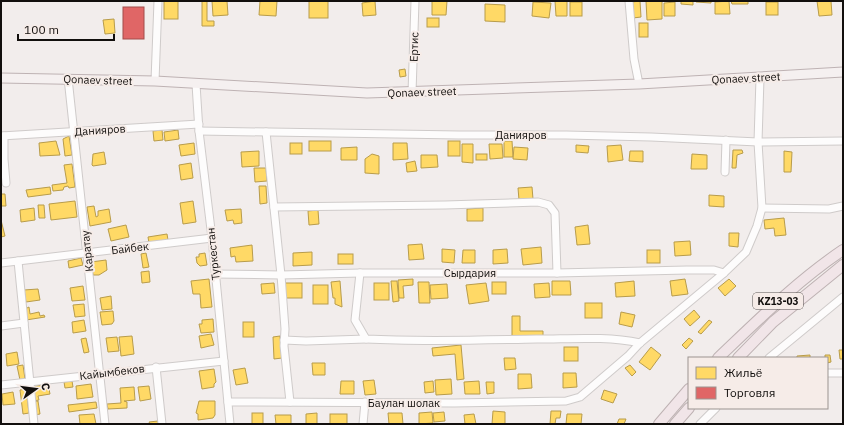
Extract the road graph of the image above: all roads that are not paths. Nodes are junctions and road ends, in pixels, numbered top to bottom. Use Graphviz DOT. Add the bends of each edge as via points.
graph roads {
  1 [pos="158,1"];
  2 [pos="415,1"];
  3 [pos="629,1"];
  4 [pos="843,72"];
  5 [pos="1,78"];
  6 [pos="68,78"];
  7 [pos="760,78"];
  8 [pos="155,81"];
  9 [pos="196,84"];
  10 [pos="639,84"];
  11 [pos="412,92"];
  12 [pos="199,127"];
  13 [pos="74,132"];
  14 [pos="266,132"];
  15 [pos="3,136"];
  16 [pos="726,140"];
  17 [pos="843,141"];
  18 [pos="758,142"];
  19 [pos="725,172"];
  20 [pos="6,183"];
  21 [pos="843,206"];
  22 [pos="274,207"];
  23 [pos="762,208"];
  24 [pos="212,238"];
  25 [pos="843,250"];
  26 [pos="87,253"];
  27 [pos="18,261"];
  28 [pos="1,263"];
  29 [pos="843,265"];
  30 [pos="724,272"];
  31 [pos="360,273"];
  32 [pos="557,273"];
  33 [pos="215,274"];
  34 [pos="281,275"];
  35 [pos="843,297"];
  36 [pos="24,323"];
  37 [pos="1,326"];
  38 [pos="284,340"];
  39 [pos="366,340"];
  40 [pos="640,343"];
  41 [pos="719,357"];
  42 [pos="739,357"];
  43 [pos="770,357"];
  44 [pos="224,361"];
  45 [pos="156,367"];
  46 [pos="843,372"];
  47 [pos="828,373"];
  48 [pos="100,374"];
  49 [pos="29,382"];
  50 [pos="1,386"];
  51 [pos="688,390"];
  52 [pos="228,402"];
  53 [pos="290,402"];
  54 [pos="365,402"];
  55 [pos="688,409"];
  56 [pos="715,409"];
  57 [pos="34,424"];
  58 [pos="105,424"];
  59 [pos="162,424"];
  60 [pos="230,424"];
  61 [pos="363,424"];
  62 [pos="659,424"];
  63 [pos="675,424"];
  64 [pos="700,424"];
  1 -- 8 [label="street"];
  2 -- 11 [label="street, Ертис"];
  3 -- 10 [label="street"];
  4 -- 7 [label="main road, Qonaev street"];
  5 -- 6 [label="main road, Qonaev street"];
  6 -- 8 [label="main road, Qonaev street"];
  6 -- 13 [label="street, Каратау"];
  7 -- 10 [label="main road, Qonaev street"];
  7 -- 18 [label="street"];
  8 -- 9 [label="main road, Qonaev street"];
  9 -- 11 [label="main road, Qonaev street" via="367,93"];
  9 -- 12 [label="street, Туркестан"];
  10 -- 11 [label="main road, Qonaev street"];
  12 -- 13 [label="street, Данияров"];
  12 -- 14 [label="street, Данияров"];
  12 -- 24 [label="street, Туркестан"];
  13 -- 15 [label="street, Данияров"];
  13 -- 26 [label="street, Каратау"];
  14 -- 16 [label="street, Данияров" via="459,136 566,135"];
  14 -- 22 [label="street"];
  15 -- 20 [label="street"];
  16 -- 18 [label="street, Данияров"];
  16 -- 19 [label="street"];
  17 -- 18 [label="street, Данияров"];
  18 -- 23 [label="street"];
  21 -- 23 [label="street" via="829,209"];
  22 -- 32 [label="street" via="445,206 538,202 549,204 555,213"];
  22 -- 34 [label="street"];
  23 -- 30 [label="street" via="746,252"];
  24 -- 26 [label="street, Байбек"];
  24 -- 33 [label="street, Туркестан"];
  25 -- 41 [label="highway, KZ13-03" via="764,313"];
  26 -- 27 [label="street, Байбек"];
  26 -- 48 [label="street, Каратау"];
  27 -- 28 [label="street, Байбек"];
  27 -- 36 [label="street"];
  29 -- 42 [label="highway, KZ13-03" via="773,322"];
  30 -- 32 [label="street, Сырдария" via="686,270"];
  30 -- 40 [label="street"];
  31 -- 32 [label="street, Сырдария"];
  31 -- 34 [label="street, Сырдария"];
  31 -- 39 [label="street" via="355,320"];
  33 -- 34 [label="street, Сырдария"];
  33 -- 44 [label="street, Туркестан"];
  34 -- 38 [label="street"];
  35 -- 43 [label="street"];
  36 -- 37 [label="street"];
  36 -- 49 [label="street"];
  38 -- 39 [label="street"];
  38 -- 53 [label="street"];
  39 -- 40 [label="street" via="580,338"];
  40 -- 54 [label="street, Баулан шолак" via="580,397 566,401"];
  44 -- 45 [label="street, Кайымбеков"];
  44 -- 52 [label="street, Туркестан"];
  45 -- 48 [label="street, Кайымбеков"];
  45 -- 59 [label="street"];
  46 -- 47 [label="street"];
  48 -- 49 [label="street, Кайымбеков"];
  48 -- 58 [label="street, Каратау"];
  49 -- 50 [label="street, Кайымбеков"];
  49 -- 57 [label="street"];
  51 -- 62 [label="highway"];
  52 -- 53 [label="street, Баулан шолак"];
  52 -- 60 [label="street, Туркестан"];
  53 -- 54 [label="street, Баулан шолак"];
  54 -- 61 [label="street"];
  55 -- 63 [label="highway"];
  56 -- 64 [label="street"];
}
